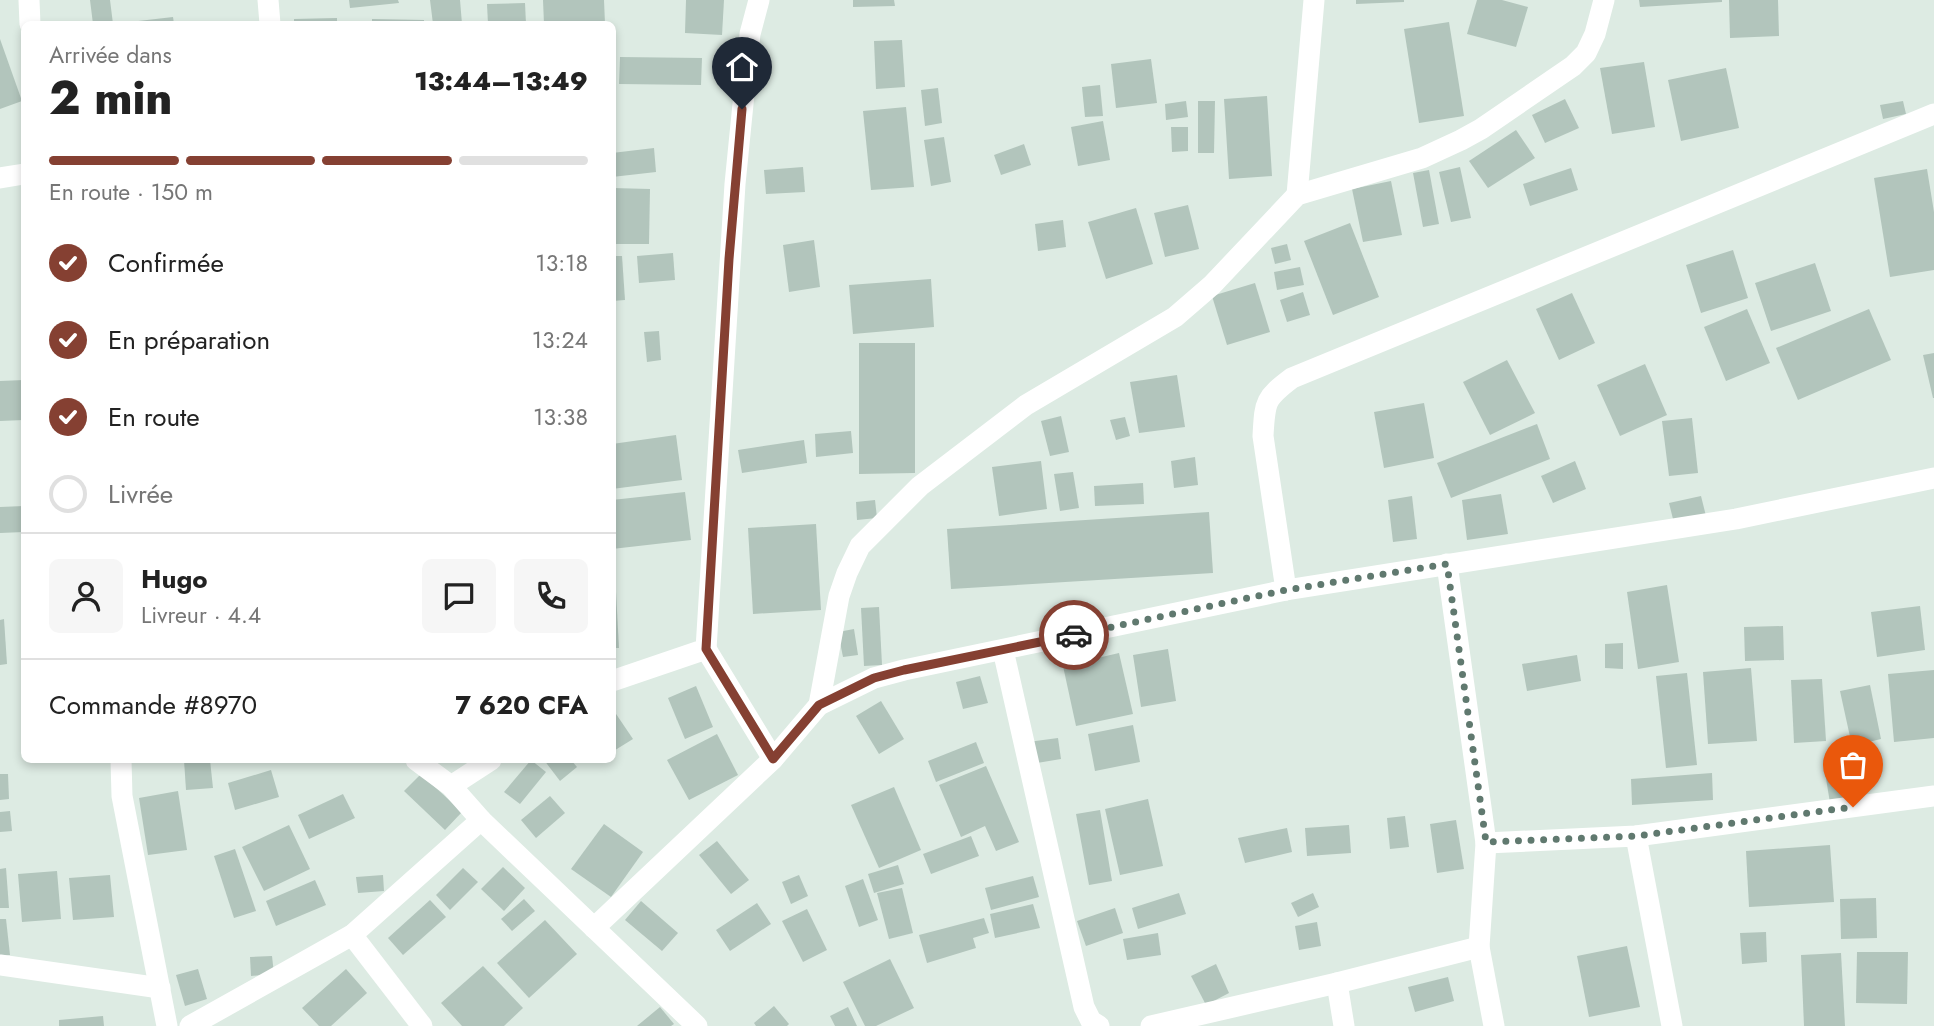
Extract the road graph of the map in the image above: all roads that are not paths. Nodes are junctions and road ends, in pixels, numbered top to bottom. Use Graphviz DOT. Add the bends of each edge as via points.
graph roads {
  1 [pos="29,0"];
  2 [pos="268,0"];
  3 [pos="759,0"];
  4 [pos="1314,0"];
  5 [pos="1604,0"];
  6 [pos="30,21"];
  7 [pos="270,21"];
  8 [pos="1934,114"];
  9 [pos="21,174"];
  10 [pos="0,178"];
  11 [pos="1297,195"];
  12 [pos="1934,478"];
  13 [pos="1447,564"];
  14 [pos="1286,590"];
  15 [pos="706,649"];
  16 [pos="1003,650"];
  17 [pos="616,680"];
  18 [pos="819,705"];
  19 [pos="773,759"];
  20 [pos="121,763"];
  21 [pos="420,763"];
  22 [pos="486,763"];
  23 [pos="451,786"];
  24 [pos="1934,796"];
  25 [pos="481,820"];
  26 [pos="1636,836"];
  27 [pos="1486,842"];
  28 [pos="594,928"];
  29 [pos="352,935"];
  30 [pos="1479,947"];
  31 [pos="0,965"];
  32 [pos="1337,983"];
  33 [pos="160,988"];
  34 [pos="166,1026"];
  35 [pos="190,1026"];
  36 [pos="422,1026"];
  37 [pos="697,1026"];
  38 [pos="1099,1026"];
  39 [pos="1151,1026"];
  40 [pos="1345,1026"];
  41 [pos="1494,1026"];
  42 [pos="1672,1026"];
  1 -- 6 [label="street"];
  2 -- 7 [label="street"];
  3 -- 15 [label="street" via="750,34 734,197"];
  4 -- 11 [label="street"];
  5 -- 11 [label="street" via="1586,53 1481,129 1422,158"];
  8 -- 14 [label="street" via="1292,378 1271,394 1264,412"];
  9 -- 10 [label="street"];
  11 -- 18 [label="street" via="1212,285 1175,317 1026,405 920,486 860,546 839,596"];
  12 -- 13 [label="street" via="1737,519"];
  13 -- 14 [label="street"];
  13 -- 27 [label="street"];
  14 -- 16 [label="street"];
  15 -- 17 [label="street"];
  15 -- 19 [label="street"];
  16 -- 18 [label="street" via="874,678"];
  16 -- 38 [label="street" via="1084,1007"];
  18 -- 19 [label="street"];
  19 -- 28 [label="street"];
  20 -- 33 [label="street" via="122,796"];
  21 -- 23 [label="street"];
  22 -- 23 [label="street"];
  23 -- 25 [label="street"];
  24 -- 26 [label="street"];
  25 -- 28 [label="street"];
  25 -- 29 [label="street"];
  26 -- 27 [label="street"];
  26 -- 42 [label="street"];
  27 -- 30 [label="street"];
  28 -- 37 [label="street"];
  29 -- 35 [label="street"];
  29 -- 36 [label="street"];
  30 -- 32 [label="street"];
  30 -- 41 [label="street"];
  31 -- 33 [label="street"];
  32 -- 39 [label="street"];
  32 -- 40 [label="street"];
  33 -- 34 [label="street"];
}
